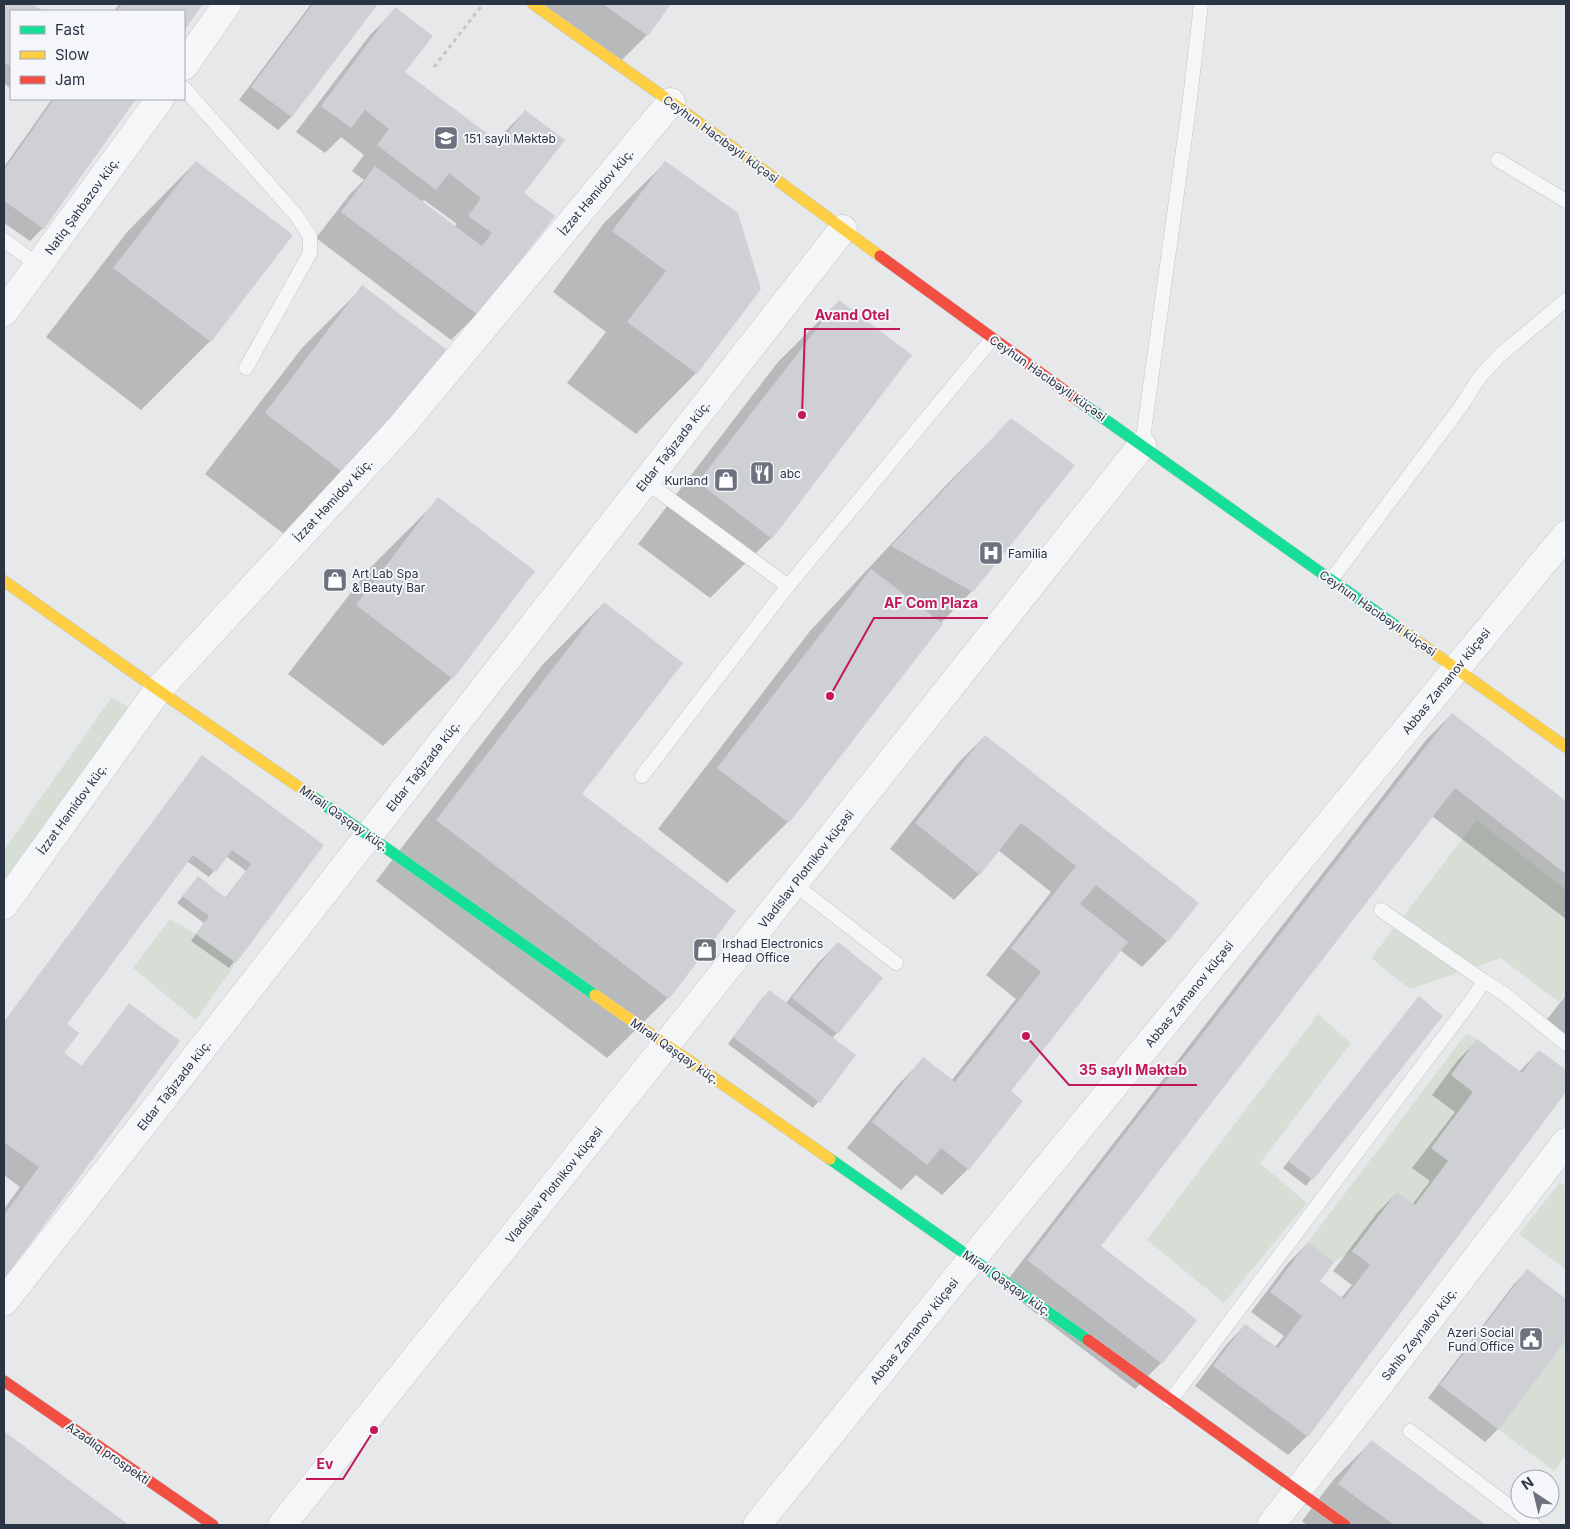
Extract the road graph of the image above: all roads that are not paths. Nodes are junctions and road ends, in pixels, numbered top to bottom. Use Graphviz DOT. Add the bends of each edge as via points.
graph roads {
  1 [pos="227,4"];
  2 [pos="533,4"];
  3 [pos="1201,4"];
  4 [pos="185,65"];
  5 [pos="185,89"];
  6 [pos="159,100"];
  7 [pos="671,102"];
  8 [pos="1498,160"];
  9 [pos="1566,201"];
  10 [pos="843,229"];
  11 [pos="4,240"];
  12 [pos="38,265"];
  13 [pos="1566,300"];
  14 [pos="4,312"];
  15 [pos="992,340"];
  16 [pos="246,368"];
  17 [pos="1142,446"];
  18 [pos="645,482"];
  19 [pos="1566,535"];
  20 [pos="1331,580"];
  21 [pos="4,581"];
  22 [pos="788,586"];
  23 [pos="1456,669"];
  24 [pos="158,690"];
  25 [pos="1566,747"];
  26 [pos="642,776"];
  27 [pos="369,835"];
  28 [pos="794,884"];
  29 [pos="4,905"];
  30 [pos="1381,910"];
  31 [pos="896,964"];
  32 [pos="1484,981"];
  33 [pos="1566,1044"];
  34 [pos="666,1045"];
  35 [pos="1566,1142"];
  36 [pos="973,1259"];
  37 [pos="4,1302"];
  38 [pos="4,1381"];
  39 [pos="1170,1400"];
  40 [pos="1410,1431"];
  41 [pos="1298,1492"];
  42 [pos="213,1525"];
  43 [pos="282,1525"];
  44 [pos="758,1525"];
  45 [pos="1271,1525"];
  46 [pos="1345,1525"];
  47 [pos="1534,1525"];
  1 -- 4 [label="street"];
  2 -- 7 [label="street, Ceyhun Hacıbəyli küçəsi"];
  3 -- 17 [label="lane"];
  5 -- 16 [label="lane" via="296,214 310,236 310,253"];
  6 -- 12 [label="street, Natiq Şahbazov küç."];
  7 -- 10 [label="street, Ceyhun Hacıbəyli küçəsi"];
  7 -- 24 [label="street, İzzət Həmidov küç." via="400,428"];
  8 -- 9 [label="lane"];
  10 -- 15 [label="street, Ceyhun Hacıbəyli küçəsi"];
  10 -- 18 [label="street, Eldar Tağızadə küç."];
  11 -- 12 [label="lane"];
  12 -- 14 [label="street, Natiq Şahbazov küç."];
  13 -- 20 [label="lane" via="1500,355 1479,378"];
  15 -- 17 [label="street, Ceyhun Hacıbəyli küçəsi"];
  15 -- 22 [label="lane"];
  17 -- 20 [label="street, Ceyhun Hacıbəyli küçəsi"];
  17 -- 28 [label="street, Vladislav Plotnikov küçəsi"];
  18 -- 22 [label="lane"];
  18 -- 27 [label="street, Eldar Tağızadə küç."];
  19 -- 23 [label="street, Abbas Zamanov küçəsi"];
  20 -- 23 [label="street, Ceyhun Hacıbəyli küçəsi"];
  21 -- 24 [label="street, Mirəli Qaşqay küç."];
  22 -- 26 [label="lane"];
  23 -- 25 [label="street, Ceyhun Hacıbəyli küçəsi"];
  23 -- 36 [label="street, Abbas Zamanov küçəsi"];
  24 -- 27 [label="street, Mirəli Qaşqay küç."];
  24 -- 29 [label="street, İzzət Həmidov küç."];
  27 -- 34 [label="street, Mirəli Qaşqay küç."];
  27 -- 37 [label="street, Eldar Tağızadə küç."];
  28 -- 31 [label="lane"];
  28 -- 34 [label="street, Vladislav Plotnikov küçəsi"];
  30 -- 32 [label="lane"];
  32 -- 33 [label="lane"];
  32 -- 39 [label="lane"];
  34 -- 36 [label="street, Mirəli Qaşqay küç."];
  34 -- 43 [label="street, Vladislav Plotnikov küçəsi"];
  35 -- 41 [label="street, Sahib Zeynalov küç."];
  36 -- 39 [label="street, Mirəli Qaşqay küç."];
  36 -- 44 [label="street, Abbas Zamanov küçəsi"];
  38 -- 42 [label="street, Azadlıq prospekti"];
  39 -- 41 [label="street, Mirəli Qaşqay küç."];
  40 -- 47 [label="lane"];
  41 -- 45 [label="street, Sahib Zeynalov küç."];
  41 -- 46 [label="street, Mirəli Qaşqay küç."];
}
